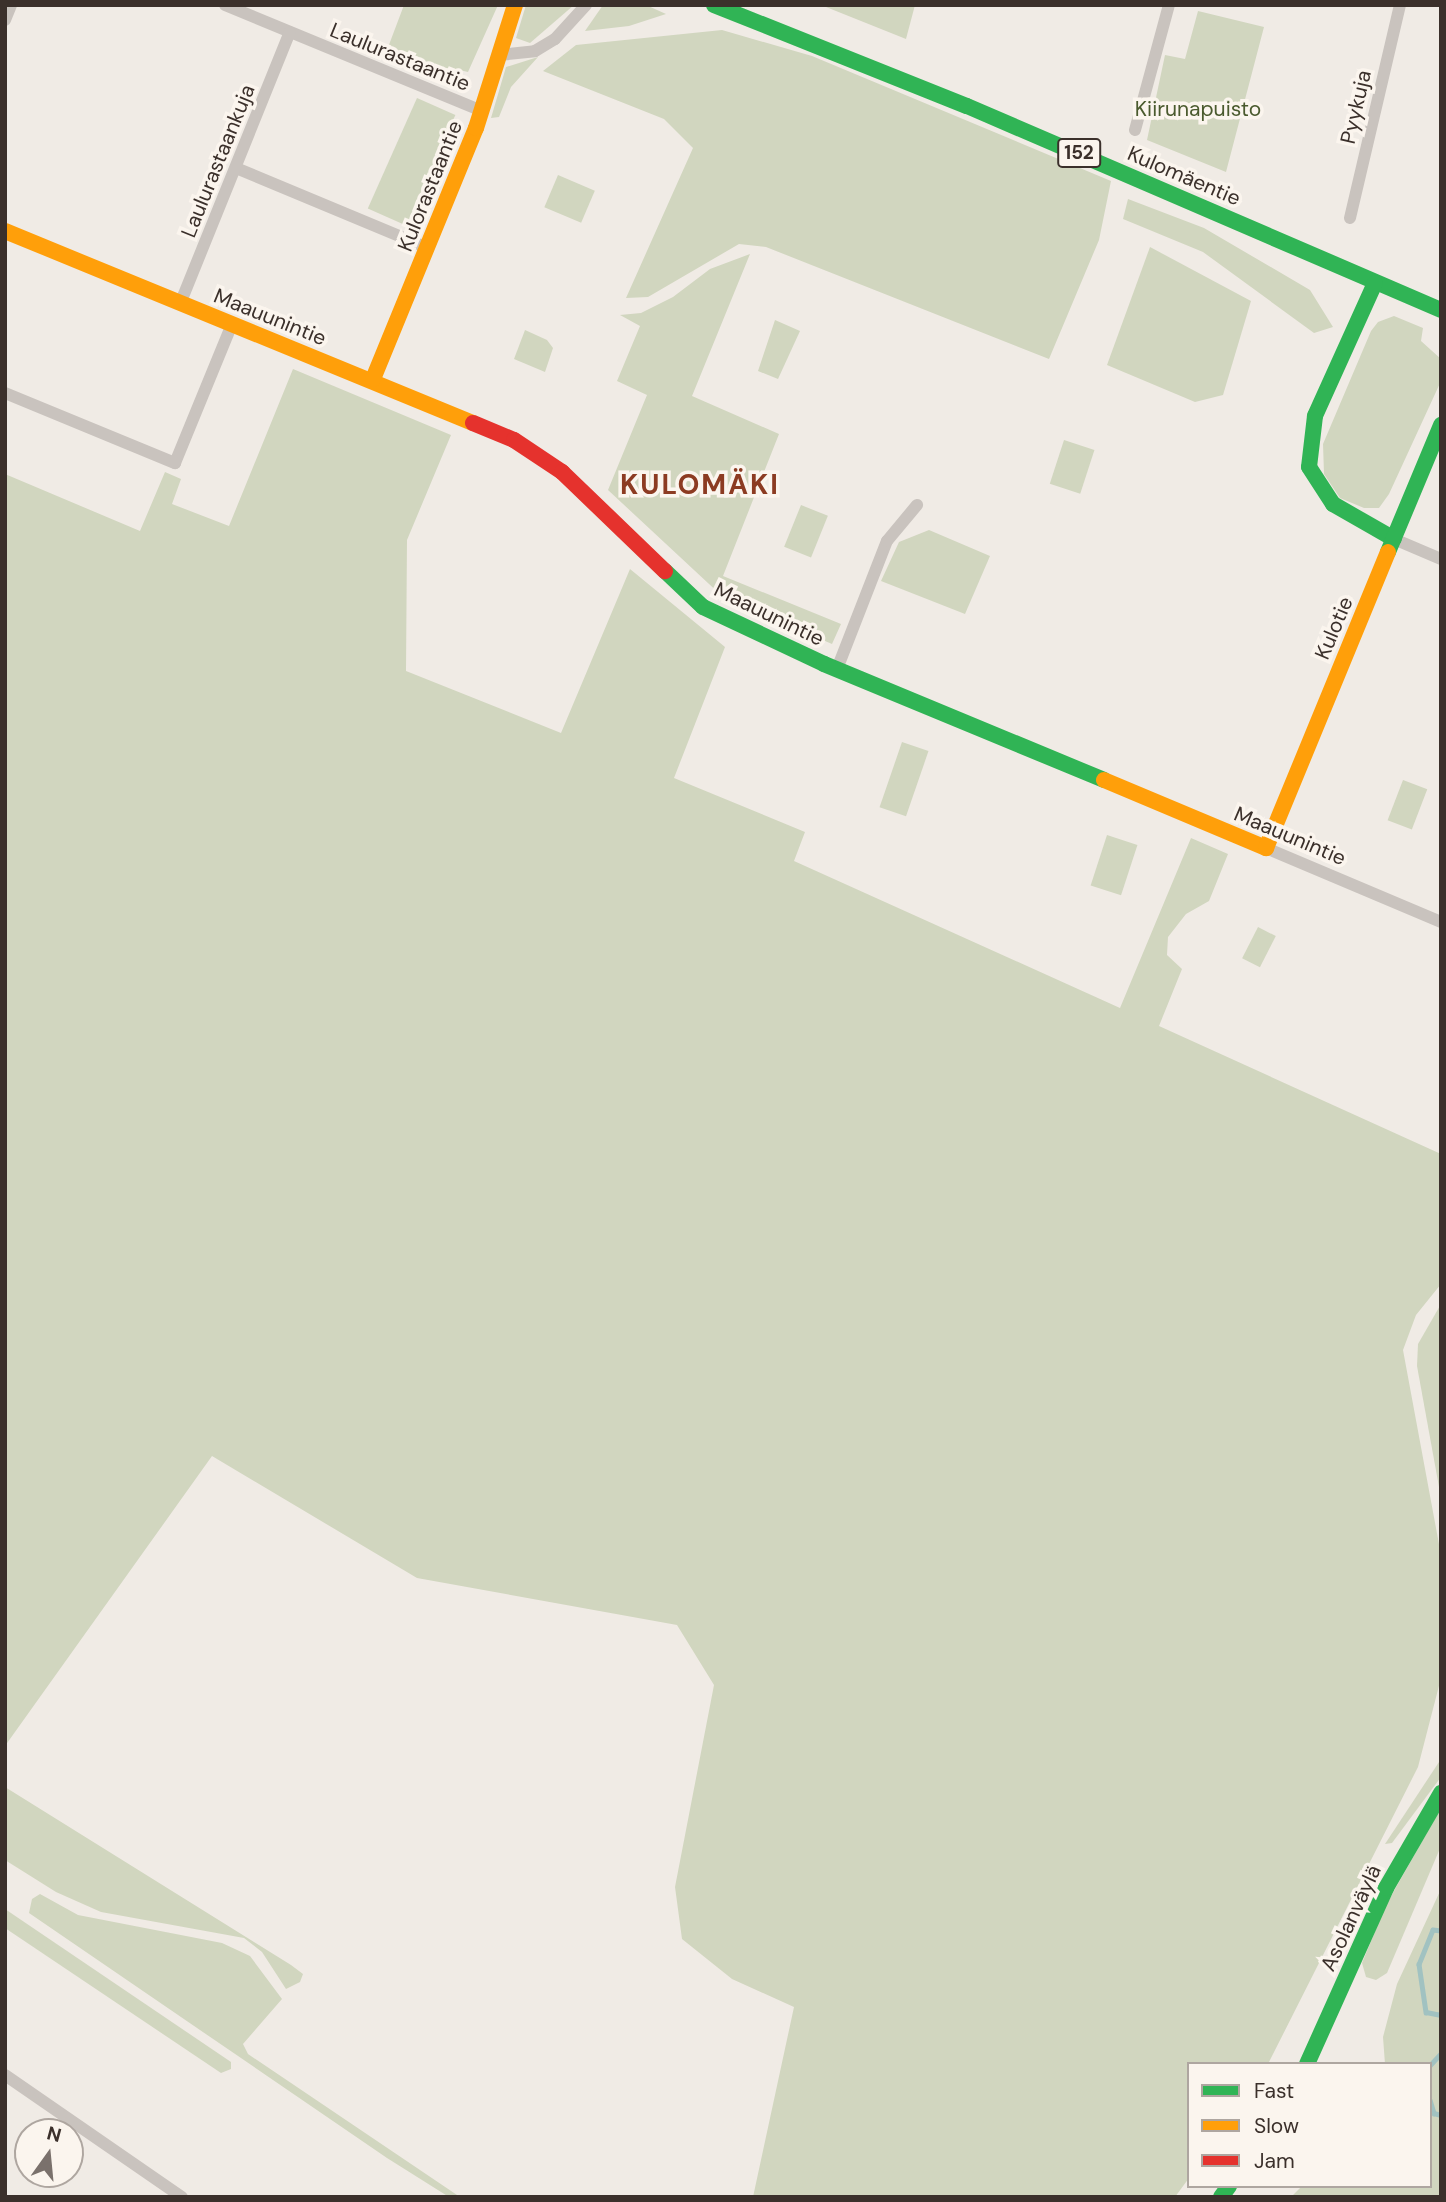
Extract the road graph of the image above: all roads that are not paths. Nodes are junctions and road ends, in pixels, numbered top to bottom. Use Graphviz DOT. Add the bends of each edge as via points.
graph roads {
  1 [pos="11,5"];
  2 [pos="225,5"];
  3 [pos="515,5"];
  4 [pos="586,5"];
  5 [pos="714,5"];
  6 [pos="1169,5"];
  7 [pos="1399,5"];
  8 [pos="5,20"];
  9 [pos="290,32"];
  10 [pos="499,55"];
  11 [pos="482,111"];
  12 [pos="1135,130"];
  13 [pos="236,168"];
  14 [pos="1350,218"];
  15 [pos="5,231"];
  16 [pos="428,248"];
  17 [pos="1375,283"];
  18 [pos="180,304"];
  19 [pos="1441,310"];
  20 [pos="232,324"];
  21 [pos="373,379"];
  22 [pos="5,393"];
  23 [pos="1441,425"];
  24 [pos="917,505"];
  25 [pos="1394,540"];
  26 [pos="1441,559"];
  27 [pos="837,669"];
  28 [pos="1266,848"];
  29 [pos="1441,922"];
  30 [pos="1441,1793"];
  31 [pos="1308,2062"];
  32 [pos="5,2075"];
  33 [pos="182,2197"];
  1 -- 8 [label="street"];
  2 -- 9 [label="street, Laulurastaantie"];
  3 -- 10 [label="street, Kulorastaantie"];
  4 -- 10 [label="street" via="555,39 535,51"];
  5 -- 17 [label="street, Kulomäentie / 152" via="980,111"];
  6 -- 12 [label="street"];
  7 -- 14 [label="street, Pyykuja"];
  9 -- 11 [label="street, Laulurastaantie"];
  9 -- 13 [label="street, Laulurastaankuja"];
  10 -- 11 [label="street, Kulorastaantie"];
  11 -- 16 [label="street, Kulorastaantie"];
  13 -- 16 [label="street"];
  13 -- 18 [label="street, Laulurastaankuja"];
  15 -- 18 [label="street, Maauunintie"];
  16 -- 21 [label="street, Kulorastaantie"];
  17 -- 19 [label="street, Kulomäentie / 152"];
  17 -- 25 [label="street" via="1315,416 1309,467 1333,504"];
  18 -- 20 [label="street, Maauunintie"];
  20 -- 21 [label="street, Maauunintie"];
  20 -- 22 [label="street" via="175,463"];
  21 -- 27 [label="street, Maauunintie" via="532,450 562,472 703,607"];
  23 -- 25 [label="street, Kulotie"];
  24 -- 27 [label="street" via="887,541"];
  25 -- 26 [label="street"];
  25 -- 28 [label="street, Kulotie"];
  27 -- 28 [label="street, Maauunintie"];
  28 -- 29 [label="street, Maauunintie"];
  30 -- 31 [label="street, Asolanväylä" via="1405,1852"];
  32 -- 33 [label="street"];
}
